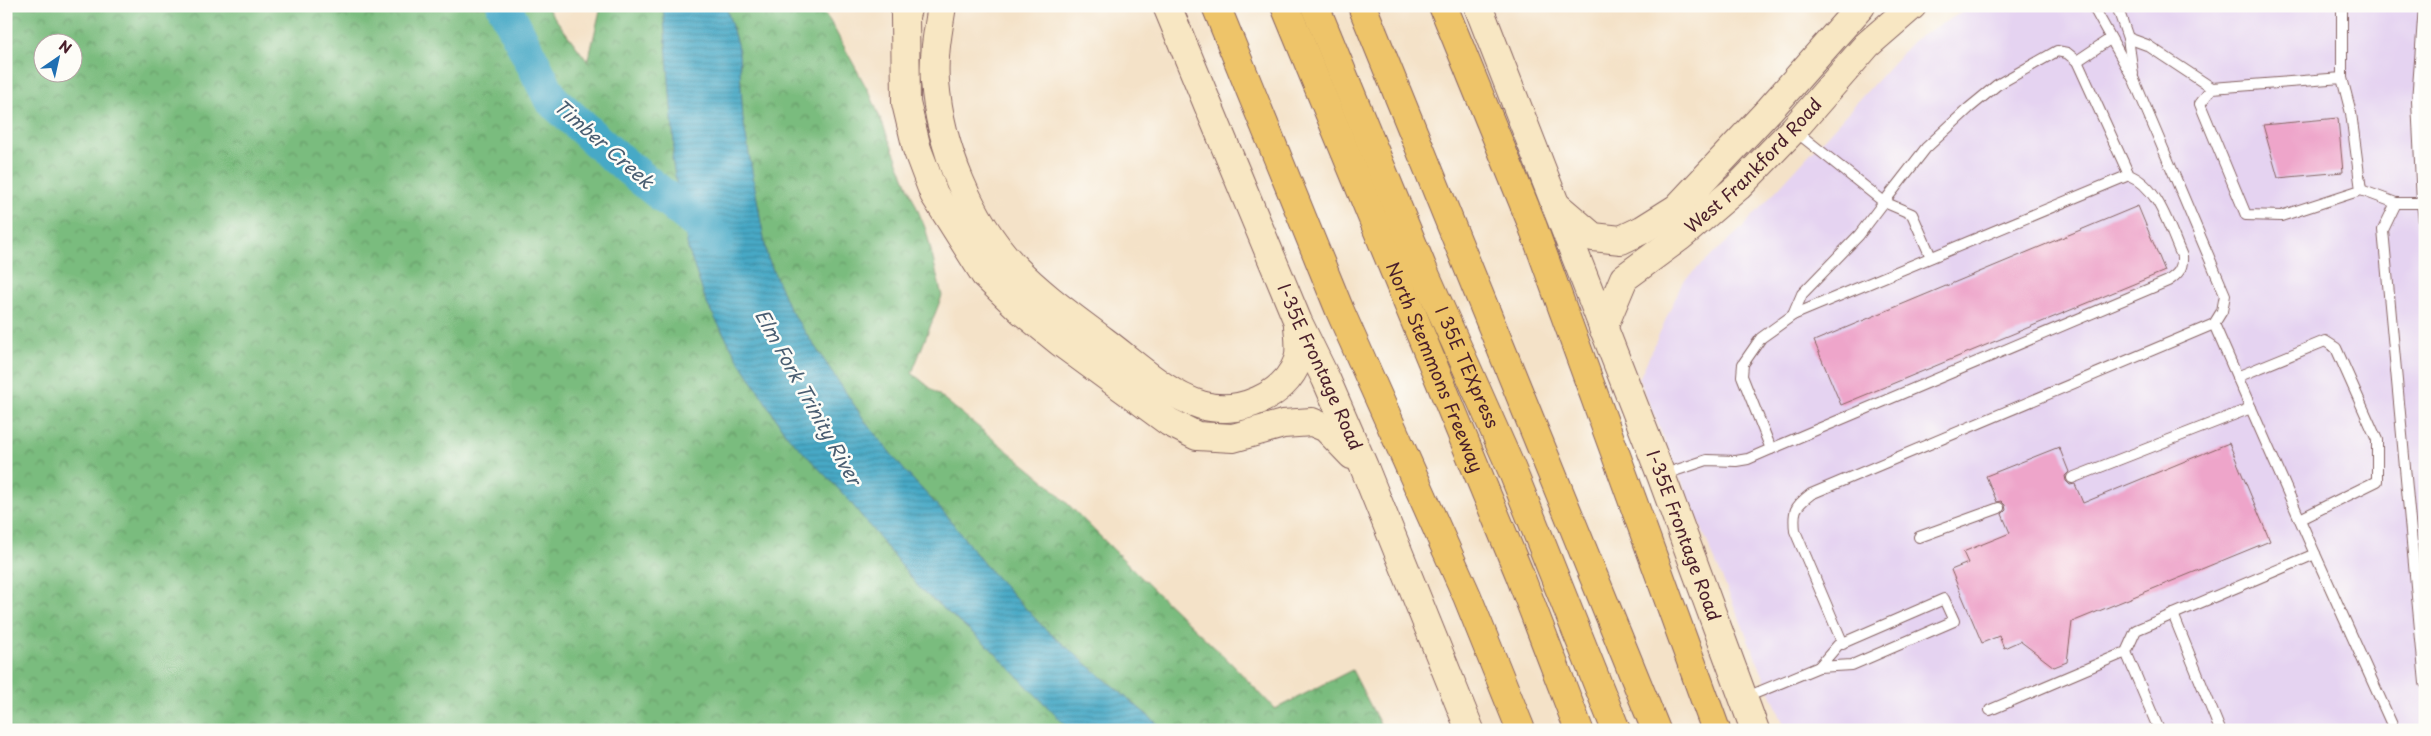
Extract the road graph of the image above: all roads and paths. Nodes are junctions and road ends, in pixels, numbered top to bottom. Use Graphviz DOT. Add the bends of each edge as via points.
graph roads {
  1 [pos="908,6"];
  2 [pos="942,6"];
  3 [pos="1167,6"];
  4 [pos="1315,6"];
  5 [pos="1362,6"];
  6 [pos="1442,6"];
  7 [pos="1478,6"];
  8 [pos="1861,6"];
  9 [pos="1912,6"];
  10 [pos="2093,6"];
  11 [pos="2118,6"];
  12 [pos="2342,6"];
  13 [pos="2424,6"];
  14 [pos="1285,7"];
  15 [pos="1218,12"];
  16 [pos="2128,38"];
  17 [pos="2110,39"];
  18 [pos="2077,61"];
  19 [pos="2342,78"];
  20 [pos="2134,80"];
  21 [pos="2212,88"];
  22 [pos="1770,109"];
  23 [pos="1794,129"];
  24 [pos="2129,175"];
  25 [pos="2361,190"];
  26 [pos="1884,202"];
  27 [pos="2423,202"];
  28 [pos="2396,203"];
  29 [pos="1557,206"];
  30 [pos="2425,231"];
  31 [pos="1931,257"];
  32 [pos="1793,315"];
  33 [pos="1298,322"];
  34 [pos="2214,324"];
  35 [pos="1603,328"];
  36 [pos="2237,377"];
  37 [pos="2251,408"];
  38 [pos="1771,449"];
  39 [pos="1364,467"];
  40 [pos="1661,475"];
  41 [pos="2072,478"];
  42 [pos="1999,508"];
  43 [pos="2300,519"];
  44 [pos="1919,537"];
  45 [pos="2315,554"];
  46 [pos="2173,614"];
  47 [pos="1842,644"];
  48 [pos="2126,652"];
  49 [pos="1819,667"];
  50 [pos="2425,683"];
  51 [pos="1743,698"];
  52 [pos="1990,710"];
  53 [pos="1470,730"];
  54 [pos="1521,730"];
  55 [pos="1579,730"];
  56 [pos="1616,730"];
  57 [pos="1656,730"];
  58 [pos="1716,730"];
  59 [pos="1755,730"];
  60 [pos="2159,730"];
  61 [pos="2220,730"];
  62 [pos="2391,730"];
  1 -- 39 [label="main road" via="905,16 906,103 918,149 934,194 985,275 1060,342 1169,422 1197,436 1233,438 1282,424 1312,422 1326,428"];
  2 -- 33 [label="main road" via="935,81 942,124 953,160 967,196 989,235 1016,268 1044,294 1173,394 1203,405 1232,407 1254,404 1274,391 1284,382 1298,358"];
  3 -- 33 [label="main road, I-35E Frontage Road"];
  4 -- 56 [label="highway, I 35E TEXpress" via="1422,267 1512,470"];
  5 -- 57 [label="highway"];
  6 -- 58 [label="highway" via="1530,219"];
  7 -- 29 [label="main road, I-35E Frontage Road"];
  8 -- 22 [label="main road, West Frankford Road"];
  9 -- 23 [label="main road, West Frankford Road" via="1867,45"];
  10 -- 17 [label="lane"];
  11 -- 16 [label="lane"];
  12 -- 19 [label="lane"];
  13 -- 27 [label="lane" via="2417,101"];
  14 -- 55 [label="highway, North Stemmons Freeway" via="1519,573"];
  15 -- 54 [label="highway" via="1340,311 1467,596"];
  16 -- 20 [label="lane"];
  16 -- 21 [label="lane" via="2147,45"];
  17 -- 18 [label="lane"];
  17 -- 20 [label="lane"];
  18 -- 24 [label="lane"];
  18 -- 26 [label="lane" via="2067,53 2057,51 1997,85 1926,148"];
  19 -- 21 [label="lane"];
  19 -- 25 [label="lane" via="2351,113"];
  20 -- 34 [label="lane" via="2225,295 2222,311"];
  21 -- 25 [label="lane" via="2200,104 2246,215 2282,216"];
  22 -- 23 [label="main road"];
  22 -- 29 [label="main road, West Frankford Road" via="1677,208 1621,240 1593,236"];
  23 -- 26 [label="lane"];
  23 -- 35 [label="main road, West Frankford Road" via="1738,187 1681,236 1624,278"];
  24 -- 31 [label="lane"];
  24 -- 38 [label="lane" via="2151,189 2182,256 2183,266 2176,276"];
  25 -- 28 [label="lane"];
  26 -- 31 [label="lane" via="1912,214"];
  26 -- 32 [label="lane" via="1859,235 1802,294"];
  27 -- 28 [label="lane"];
  27 -- 30 [label="lane"];
  28 -- 50 [label="lane" via="2383,230"];
  29 -- 35 [label="main road, I-35E Frontage Road"];
  31 -- 32 [label="lane"];
  32 -- 38 [label="lane" via="1760,338 1742,364 1742,376"];
  33 -- 39 [label="main road, I-35E Frontage Road"];
  34 -- 36 [label="lane"];
  34 -- 47 [label="lane" via="1811,494 1800,502 1794,512 1795,531"];
  35 -- 40 [label="main road, I-35E Frontage Road"];
  36 -- 37 [label="lane"];
  36 -- 43 [label="lane" via="2326,341 2336,348 2377,440 2377,481"];
  37 -- 41 [label="lane"];
  37 -- 43 [label="lane"];
  38 -- 40 [label="lane" via="1748,459 1707,460"];
  39 -- 53 [label="main road, I-35E Frontage Road"];
  40 -- 51 [label="main road, I-35E Frontage Road"];
  42 -- 44 [label="lane"];
  43 -- 45 [label="lane"];
  45 -- 46 [label="lane"];
  45 -- 62 [label="lane" via="2393,726"];
  46 -- 48 [label="lane" via="2136,630"];
  46 -- 61 [label="lane"];
  47 -- 49 [label="lane"];
  47 -- 49 [label="lane" via="1944,599 1954,621 1852,665"];
  48 -- 52 [label="lane"];
  48 -- 60 [label="lane"];
  49 -- 51 [label="lane"];
  51 -- 59 [label="main road, I-35E Frontage Road"];
}
